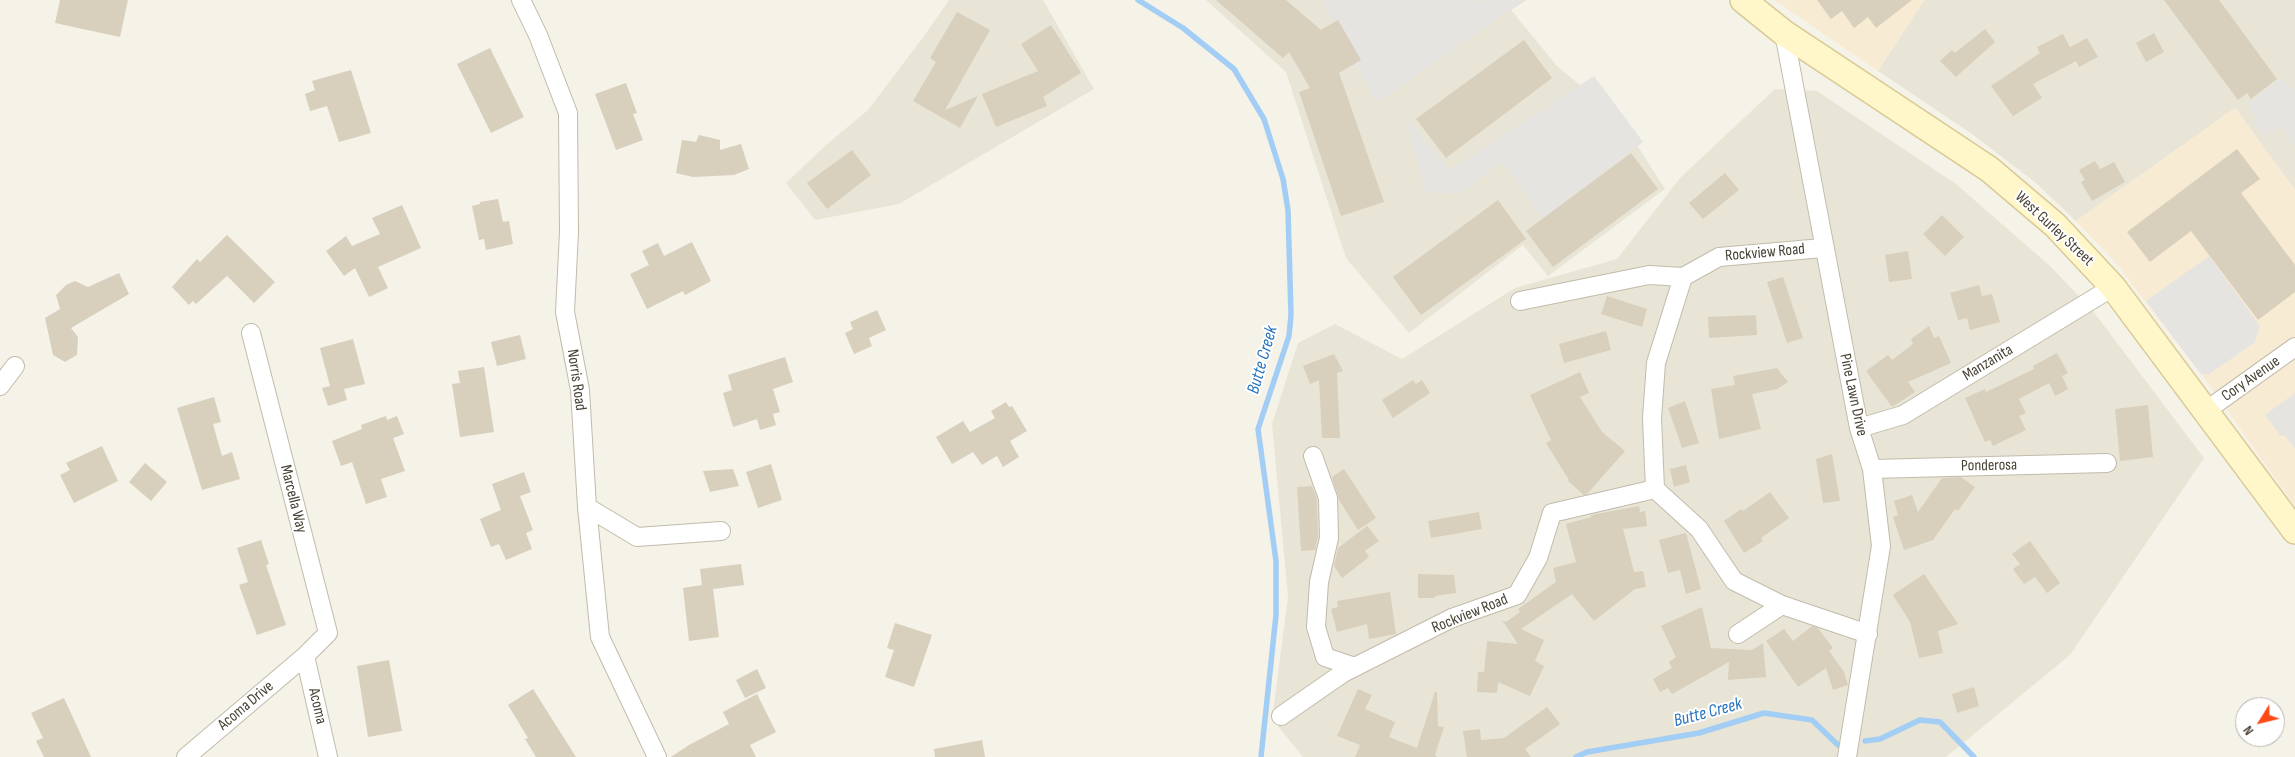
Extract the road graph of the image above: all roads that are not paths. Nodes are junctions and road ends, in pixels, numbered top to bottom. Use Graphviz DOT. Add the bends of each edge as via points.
graph roads {
  1 [pos="521,0"];
  2 [pos="1743,0"];
  3 [pos="1784,33"];
  4 [pos="1823,248"];
  5 [pos="1683,277"];
  6 [pos="2113,286"];
  7 [pos="1520,301"];
  8 [pos="251,333"];
  9 [pos="2295,348"];
  10 [pos="15,366"];
  11 [pos="0,386"];
  12 [pos="2207,410"];
  13 [pos="1858,428"];
  14 [pos="1313,456"];
  15 [pos="2106,463"];
  16 [pos="1872,469"];
  17 [pos="1656,490"];
  18 [pos="587,507"];
  19 [pos="720,531"];
  20 [pos="2295,531"];
  21 [pos="1782,605"];
  22 [pos="1738,634"];
  23 [pos="1868,634"];
  24 [pos="305,656"];
  25 [pos="1355,667"];
  26 [pos="1281,716"];
  27 [pos="186,757"];
  28 [pos="328,757"];
  29 [pos="657,757"];
  30 [pos="1848,757"];
  1 -- 18 [label="street, Norris Road" via="568,113 569,232 565,312 580,390"];
  2 -- 3 [label="main road, West Gurley Street"];
  3 -- 4 [label="street, Pine Lawn Drive"];
  3 -- 6 [label="main road, West Gurley Street" via="1989,169 2055,225"];
  4 -- 5 [label="street, Rockview Road" via="1718,257"];
  4 -- 13 [label="street, Pine Lawn Drive"];
  5 -- 7 [label="street" via="1649,275"];
  5 -- 17 [label="street" via="1656,363 1652,418"];
  6 -- 12 [label="main road, West Gurley Street"];
  6 -- 13 [label="street, Manzanita" via="1903,415"];
  8 -- 24 [label="street, Marcella Way" via="328,633"];
  9 -- 12 [label="street, Cory Avenue"];
  10 -- 11 [label="street"];
  12 -- 20 [label="main road, West Gurley Street"];
  13 -- 16 [label="street, Pine Lawn Drive"];
  14 -- 25 [label="street" via="1328,498 1329,538 1320,582 1316,627 1325,657"];
  15 -- 16 [label="street, Ponderosa"];
  16 -- 23 [label="street, Pine Lawn Drive" via="1880,546"];
  17 -- 21 [label="street" via="1699,529 1734,581"];
  17 -- 25 [label="street, Rockview Road" via="1552,513 1538,558 1518,595 1452,618"];
  18 -- 19 [label="street" via="637,537"];
  18 -- 29 [label="street, Norris Road" via="600,636"];
  21 -- 22 [label="street"];
  21 -- 23 [label="street"];
  23 -- 30 [label="street, Pine Lawn Drive"];
  24 -- 27 [label="street, Acoma Drive"];
  24 -- 28 [label="street, Acoma"];
  25 -- 26 [label="street, Rockview Road"];
}
